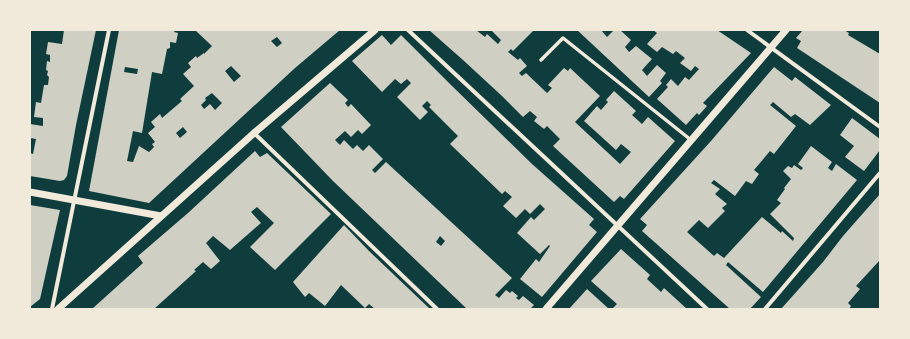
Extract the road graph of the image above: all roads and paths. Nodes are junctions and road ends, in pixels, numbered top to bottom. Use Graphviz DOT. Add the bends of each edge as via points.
graph roads {
  1 [pos="109,30"];
  2 [pos="375,30"];
  3 [pos="408,30"];
  4 [pos="747,30"];
  5 [pos="786,30"];
  6 [pos="771,47"];
  7 [pos="541,60"];
  8 [pos="880,127"];
  9 [pos="254,133"];
  10 [pos="691,140"];
  11 [pos="880,173"];
  12 [pos="30,192"];
  13 [pos="74,200"];
  14 [pos="161,216"];
  15 [pos="617,226"];
  16 [pos="52,309"];
  17 [pos="58,309"];
  18 [pos="437,309"];
  19 [pos="546,309"];
  20 [pos="707,309"];
  21 [pos="765,309"];
  1 -- 13 [label="street"];
  2 -- 9 [label="street"];
  3 -- 15 [label="street"];
  4 -- 6 [label="street"];
  5 -- 6 [label="street"];
  6 -- 8 [label="street"];
  6 -- 10 [label="street"];
  7 -- 10 [label="street" via="563,38"];
  9 -- 14 [label="street"];
  9 -- 18 [label="street"];
  10 -- 15 [label="street"];
  11 -- 21 [label="street"];
  12 -- 13 [label="street"];
  13 -- 14 [label="street"];
  13 -- 16 [label="street"];
  14 -- 17 [label="street"];
  15 -- 19 [label="street"];
  15 -- 20 [label="street"];
}
